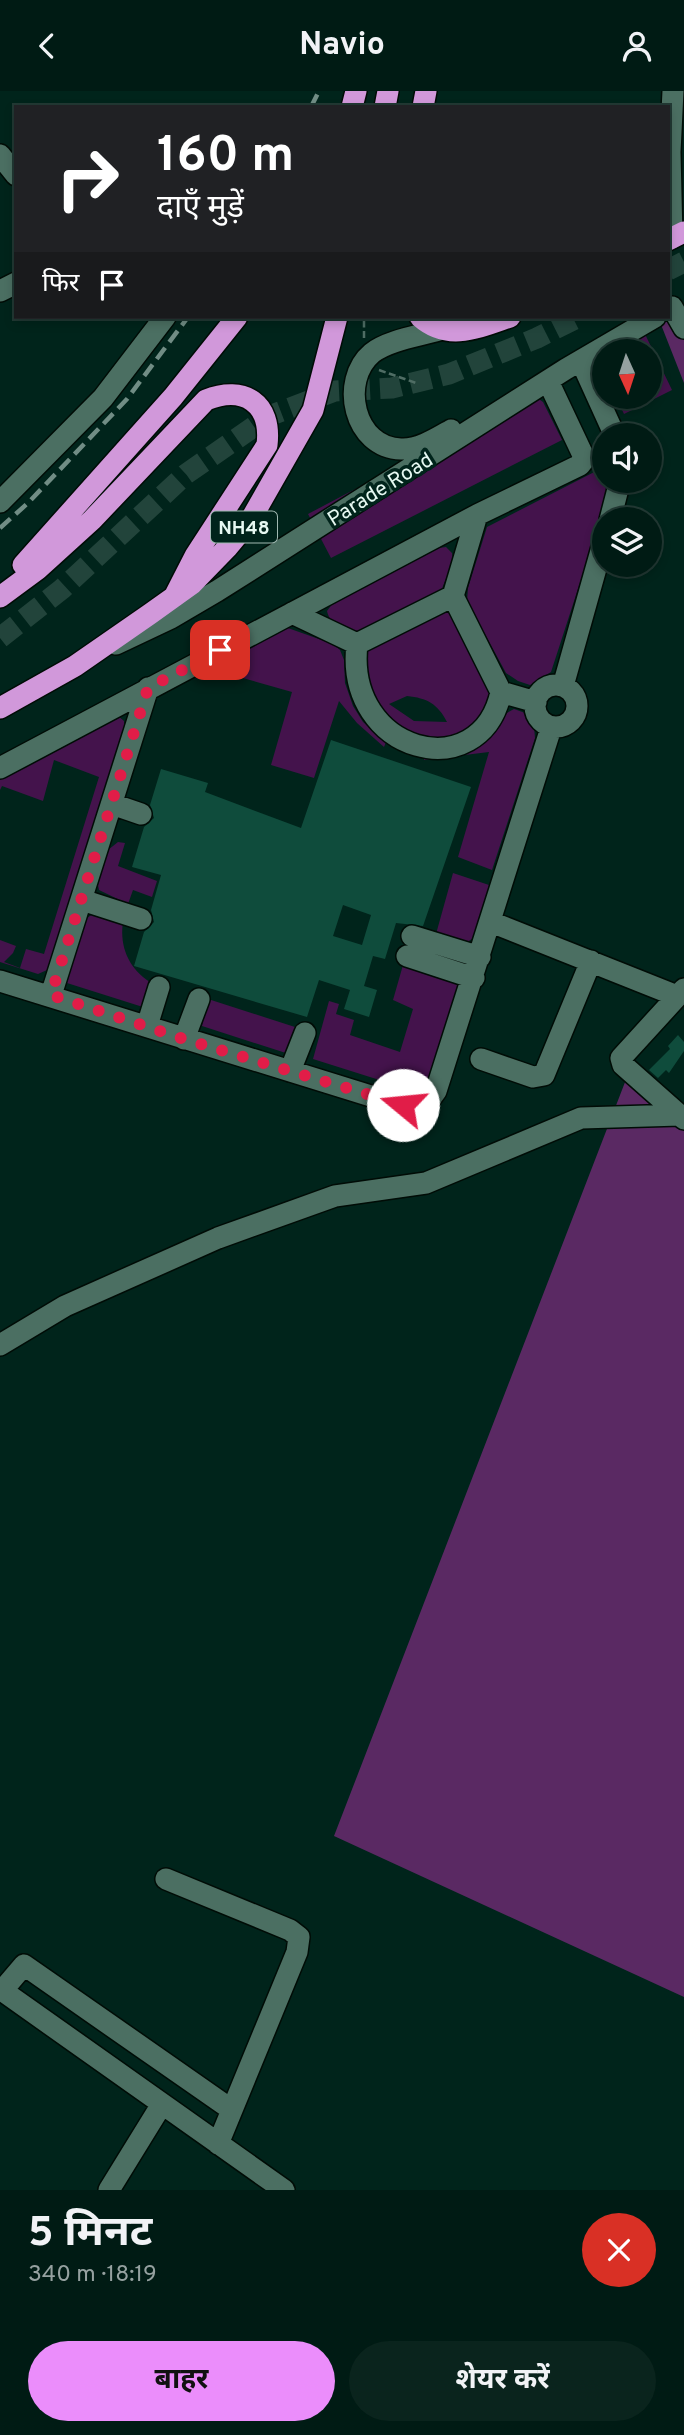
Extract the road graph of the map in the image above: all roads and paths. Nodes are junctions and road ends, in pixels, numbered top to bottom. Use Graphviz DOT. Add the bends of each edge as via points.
graph roads {
  1 [pos="673,91"];
  2 [pos="0,155"];
  3 [pos="14,172"];
  4 [pos="675,237"];
  5 [pos="670,308"];
  6 [pos="162,319"];
  7 [pos="235,319"];
  8 [pos="337,319"];
  9 [pos="423,319"];
  10 [pos="504,319"];
  11 [pos="652,319"];
  12 [pos="684,328"];
  13 [pos="439,330"];
  14 [pos="581,361"];
  15 [pos="540,386"];
  16 [pos="609,423"];
  17 [pos="0,502"];
  18 [pos="477,515"];
  19 [pos="594,577"];
  20 [pos="0,585"];
  21 [pos="453,596"];
  22 [pos="0,597"];
  23 [pos="174,597"];
  24 [pos="292,613"];
  25 [pos="357,644"];
  26 [pos="99,650"];
  27 [pos="563,686"];
  28 [pos="148,688"];
  29 [pos="501,692"];
  30 [pos="536,702"];
  31 [pos="0,708"];
  32 [pos="551,728"];
  33 [pos="0,768"];
  34 [pos="112,804"];
  35 [pos="141,814"];
  36 [pos="82,900"];
  37 [pos="141,919"];
  38 [pos="491,922"];
  39 [pos="412,936"];
  40 [pos="407,956"];
  41 [pos="480,957"];
  42 [pos="591,961"];
  43 [pos="474,978"];
  44 [pos="0,981"];
  45 [pos="159,987"];
  46 [pos="680,993"];
  47 [pos="51,995"];
  48 [pos="199,999"];
  49 [pos="147,1026"];
  50 [pos="305,1033"];
  51 [pos="184,1039"];
  52 [pos="481,1059"];
  53 [pos="290,1071"];
  54 [pos="682,1117"];
  55 [pos="0,1345"];
  56 [pos="166,1879"];
  57 [pos="1,1990"];
  58 [pos="162,2104"];
  59 [pos="232,2110"];
  60 [pos="218,2144"];
  61 [pos="109,2190"];
  62 [pos="284,2190"];
  1 -- 4 [label="street" via="670,152"];
  2 -- 3 [label="street"];
  5 -- 12 [label="street"];
  6 -- 17 [label="street" via="103,398"];
  7 -- 20 [label="highway" via="36,554"];
  8 -- 23 [label="highway, NH48" via="313,410 251,519 206,570"];
  9 -- 13 [label="highway"];
  10 -- 13 [label="highway" via="472,330"];
  11 -- 14 [label="street, Parade Road"];
  13 -- 15 [label="street" via="380,349 362,368 356,412 360,425 380,443 402,450 416,447"];
  14 -- 15 [label="street, Parade Road"];
  14 -- 16 [label="street"];
  15 -- 18 [label="street" via="575,436 583,461"];
  15 -- 26 [label="street, Parade Road" via="217,591 150,629"];
  18 -- 21 [label="street"];
  18 -- 24 [label="street"];
  19 -- 27 [label="street"];
  21 -- 25 [label="street"];
  21 -- 29 [label="street"];
  22 -- 23 [label="highway" via="92,520 206,400 238,394 264,413 267,445"];
  23 -- 26 [label="highway, NH48"];
  24 -- 25 [label="street"];
  24 -- 28 [label="street"];
  25 -- 29 [label="street" via="359,687 371,713 390,733 413,745 439,749 464,742 497,712"];
  26 -- 31 [label="highway, NH48"];
  27 -- 30 [label="street" via="546,686"];
  27 -- 32 [label="street" via="573,696 575,710 569,723"];
  28 -- 33 [label="street"];
  28 -- 34 [label="street"];
  29 -- 30 [label="street"];
  30 -- 32 [label="street" via="541,721"];
  32 -- 38 [label="street"];
  34 -- 35 [label="street"];
  34 -- 36 [label="street"];
  36 -- 37 [label="street"];
  36 -- 47 [label="street"];
  38 -- 41 [label="street"];
  38 -- 42 [label="street"];
  39 -- 41 [label="street"];
  40 -- 43 [label="street"];
  41 -- 43 [label="street"];
  42 -- 46 [label="street"];
  42 -- 52 [label="street" via="544,1075 533,1077"];
  43 -- 53 [label="street" via="429,1101 403,1105"];
  44 -- 47 [label="street"];
  45 -- 49 [label="street"];
  46 -- 54 [label="street" via="621,1058"];
  47 -- 49 [label="street"];
  48 -- 51 [label="street"];
  49 -- 51 [label="street"];
  50 -- 53 [label="street"];
  51 -- 53 [label="street"];
  54 -- 55 [label="street" via="582,1118 426,1183 335,1196 266,1219 65,1306"];
  56 -- 59 [label="street" via="299,1937 298,1952"];
  57 -- 58 [label="street"];
  57 -- 59 [label="street" via="24,1965"];
  58 -- 60 [label="street"];
  58 -- 61 [label="street"];
  59 -- 60 [label="street"];
  60 -- 62 [label="street"];
}
